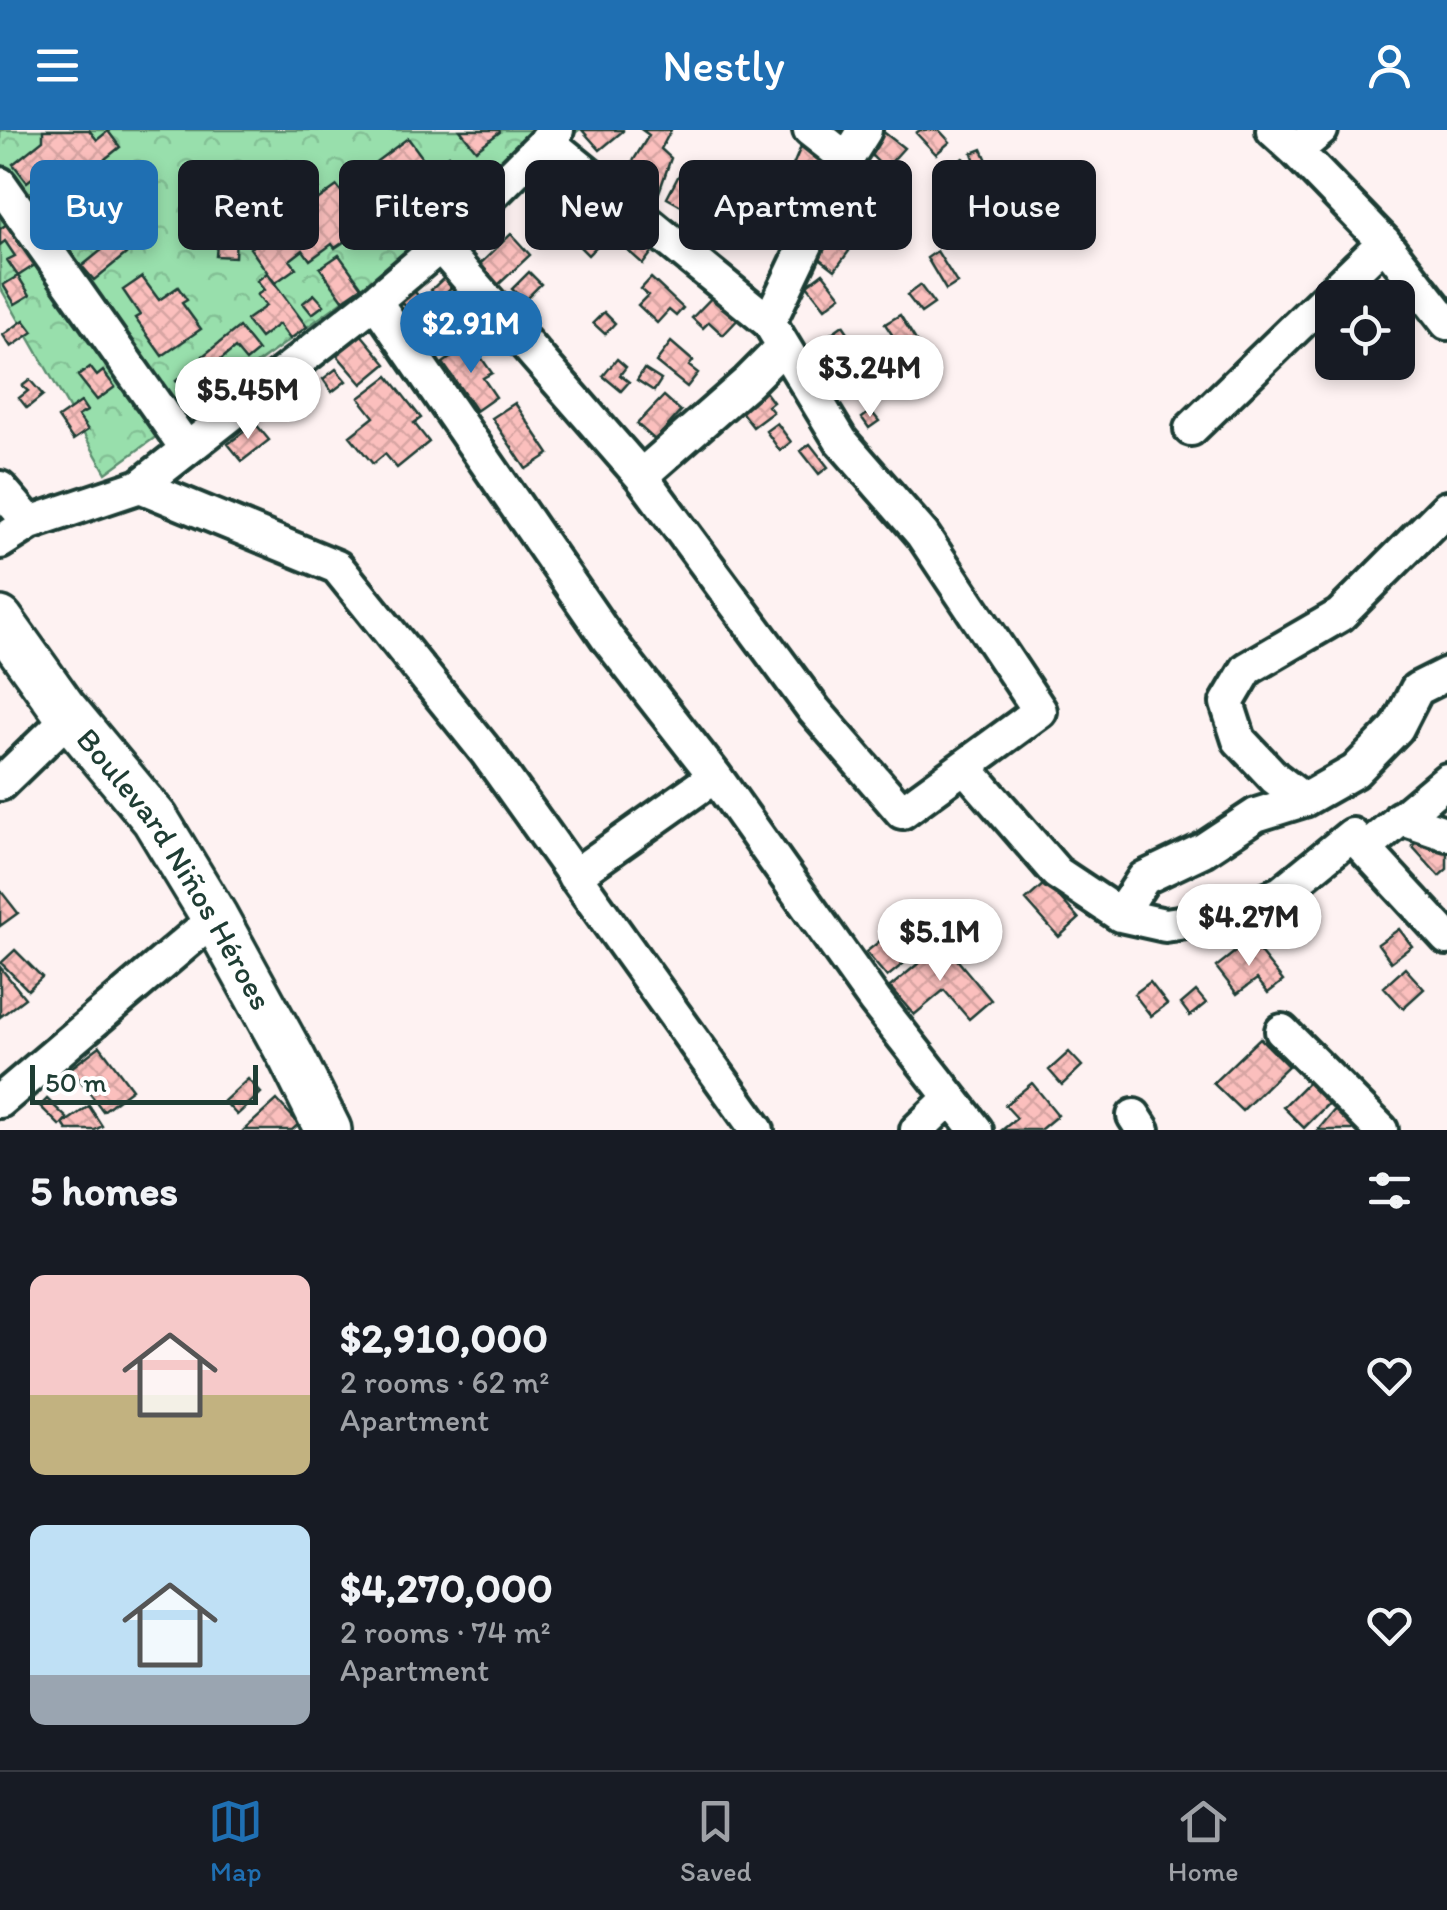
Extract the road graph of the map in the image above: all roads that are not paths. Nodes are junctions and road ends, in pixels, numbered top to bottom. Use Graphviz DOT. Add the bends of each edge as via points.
graph roads {
  1 [pos="810,130"];
  2 [pos="864,130"];
  3 [pos="552,135"];
  4 [pos="1297,137"];
  5 [pos="846,159"];
  6 [pos="505,182"];
  7 [pos="0,184"];
  8 [pos="1384,242"];
  9 [pos="435,250"];
  10 [pos="443,250"];
  11 [pos="376,301"];
  12 [pos="1447,323"];
  13 [pos="776,334"];
  14 [pos="1191,429"];
  15 [pos="186,449"];
  16 [pos="641,476"];
  17 [pos="140,486"];
  18 [pos="0,488"];
  19 [pos="1447,508"];
  20 [pos="30,523"];
  21 [pos="0,542"];
  22 [pos="0,620"];
  23 [pos="1447,674"];
  24 [pos="62,707"];
  25 [pos="965,767"];
  26 [pos="716,776"];
  27 [pos="1447,780"];
  28 [pos="0,784"];
  29 [pos="1304,800"];
  30 [pos="1400,818"];
  31 [pos="1447,834"];
  32 [pos="1365,848"];
  33 [pos="574,876"];
  34 [pos="1120,915"];
  35 [pos="215,918"];
  36 [pos="1447,938"];
  37 [pos="1282,1031"];
  38 [pos="949,1100"];
  39 [pos="0,1101"];
  40 [pos="328,1130"];
  41 [pos="757,1130"];
  42 [pos="917,1130"];
  43 [pos="976,1130"];
  44 [pos="1381,1130"];
  1 -- 5 [label="street"];
  2 -- 5 [label="street"];
  3 -- 6 [label="street"];
  3 -- 13 [label="street"];
  4 -- 8 [label="street"];
  5 -- 13 [label="street"];
  7 -- 15 [label="street"];
  8 -- 12 [label="street"];
  8 -- 14 [label="street"];
  9 -- 11 [label="street"];
  10 -- 16 [label="street"];
  11 -- 15 [label="street"];
  11 -- 26 [label="street" via="608,638"];
  13 -- 16 [label="street" via="748,382"];
  13 -- 25 [label="street" via="841,441 922,534 1040,712"];
  15 -- 17 [label="street"];
  16 -- 25 [label="street" via="814,710 902,812"];
  17 -- 20 [label="street"];
  17 -- 33 [label="street" via="337,567 487,752"];
  18 -- 20 [label="street"];
  19 -- 29 [label="street" via="1340,615 1246,669 1227,703 1239,740"];
  20 -- 21 [label="street"];
  22 -- 24 [label="street, Boulevard Niños Héroes"];
  23 -- 29 [label="street" via="1416,689 1397,728 1354,771"];
  24 -- 28 [label="street" via="60,726"];
  24 -- 35 [label="street, Boulevard Niños Héroes" via="155,820"];
  25 -- 34 [label="street" via="1057,873"];
  26 -- 33 [label="street"];
  26 -- 38 [label="street"];
  27 -- 30 [label="street"];
  29 -- 34 [label="street" via="1256,815 1144,878"];
  30 -- 31 [label="street"];
  30 -- 32 [label="street"];
  32 -- 34 [label="street" via="1352,834 1282,893 1229,916 1165,926"];
  32 -- 36 [label="street"];
  33 -- 41 [label="street"];
  35 -- 39 [label="street"];
  35 -- 40 [label="street, Boulevard Niños Héroes"];
  37 -- 44 [label="street"];
  38 -- 42 [label="street"];
  38 -- 43 [label="street"];
}
